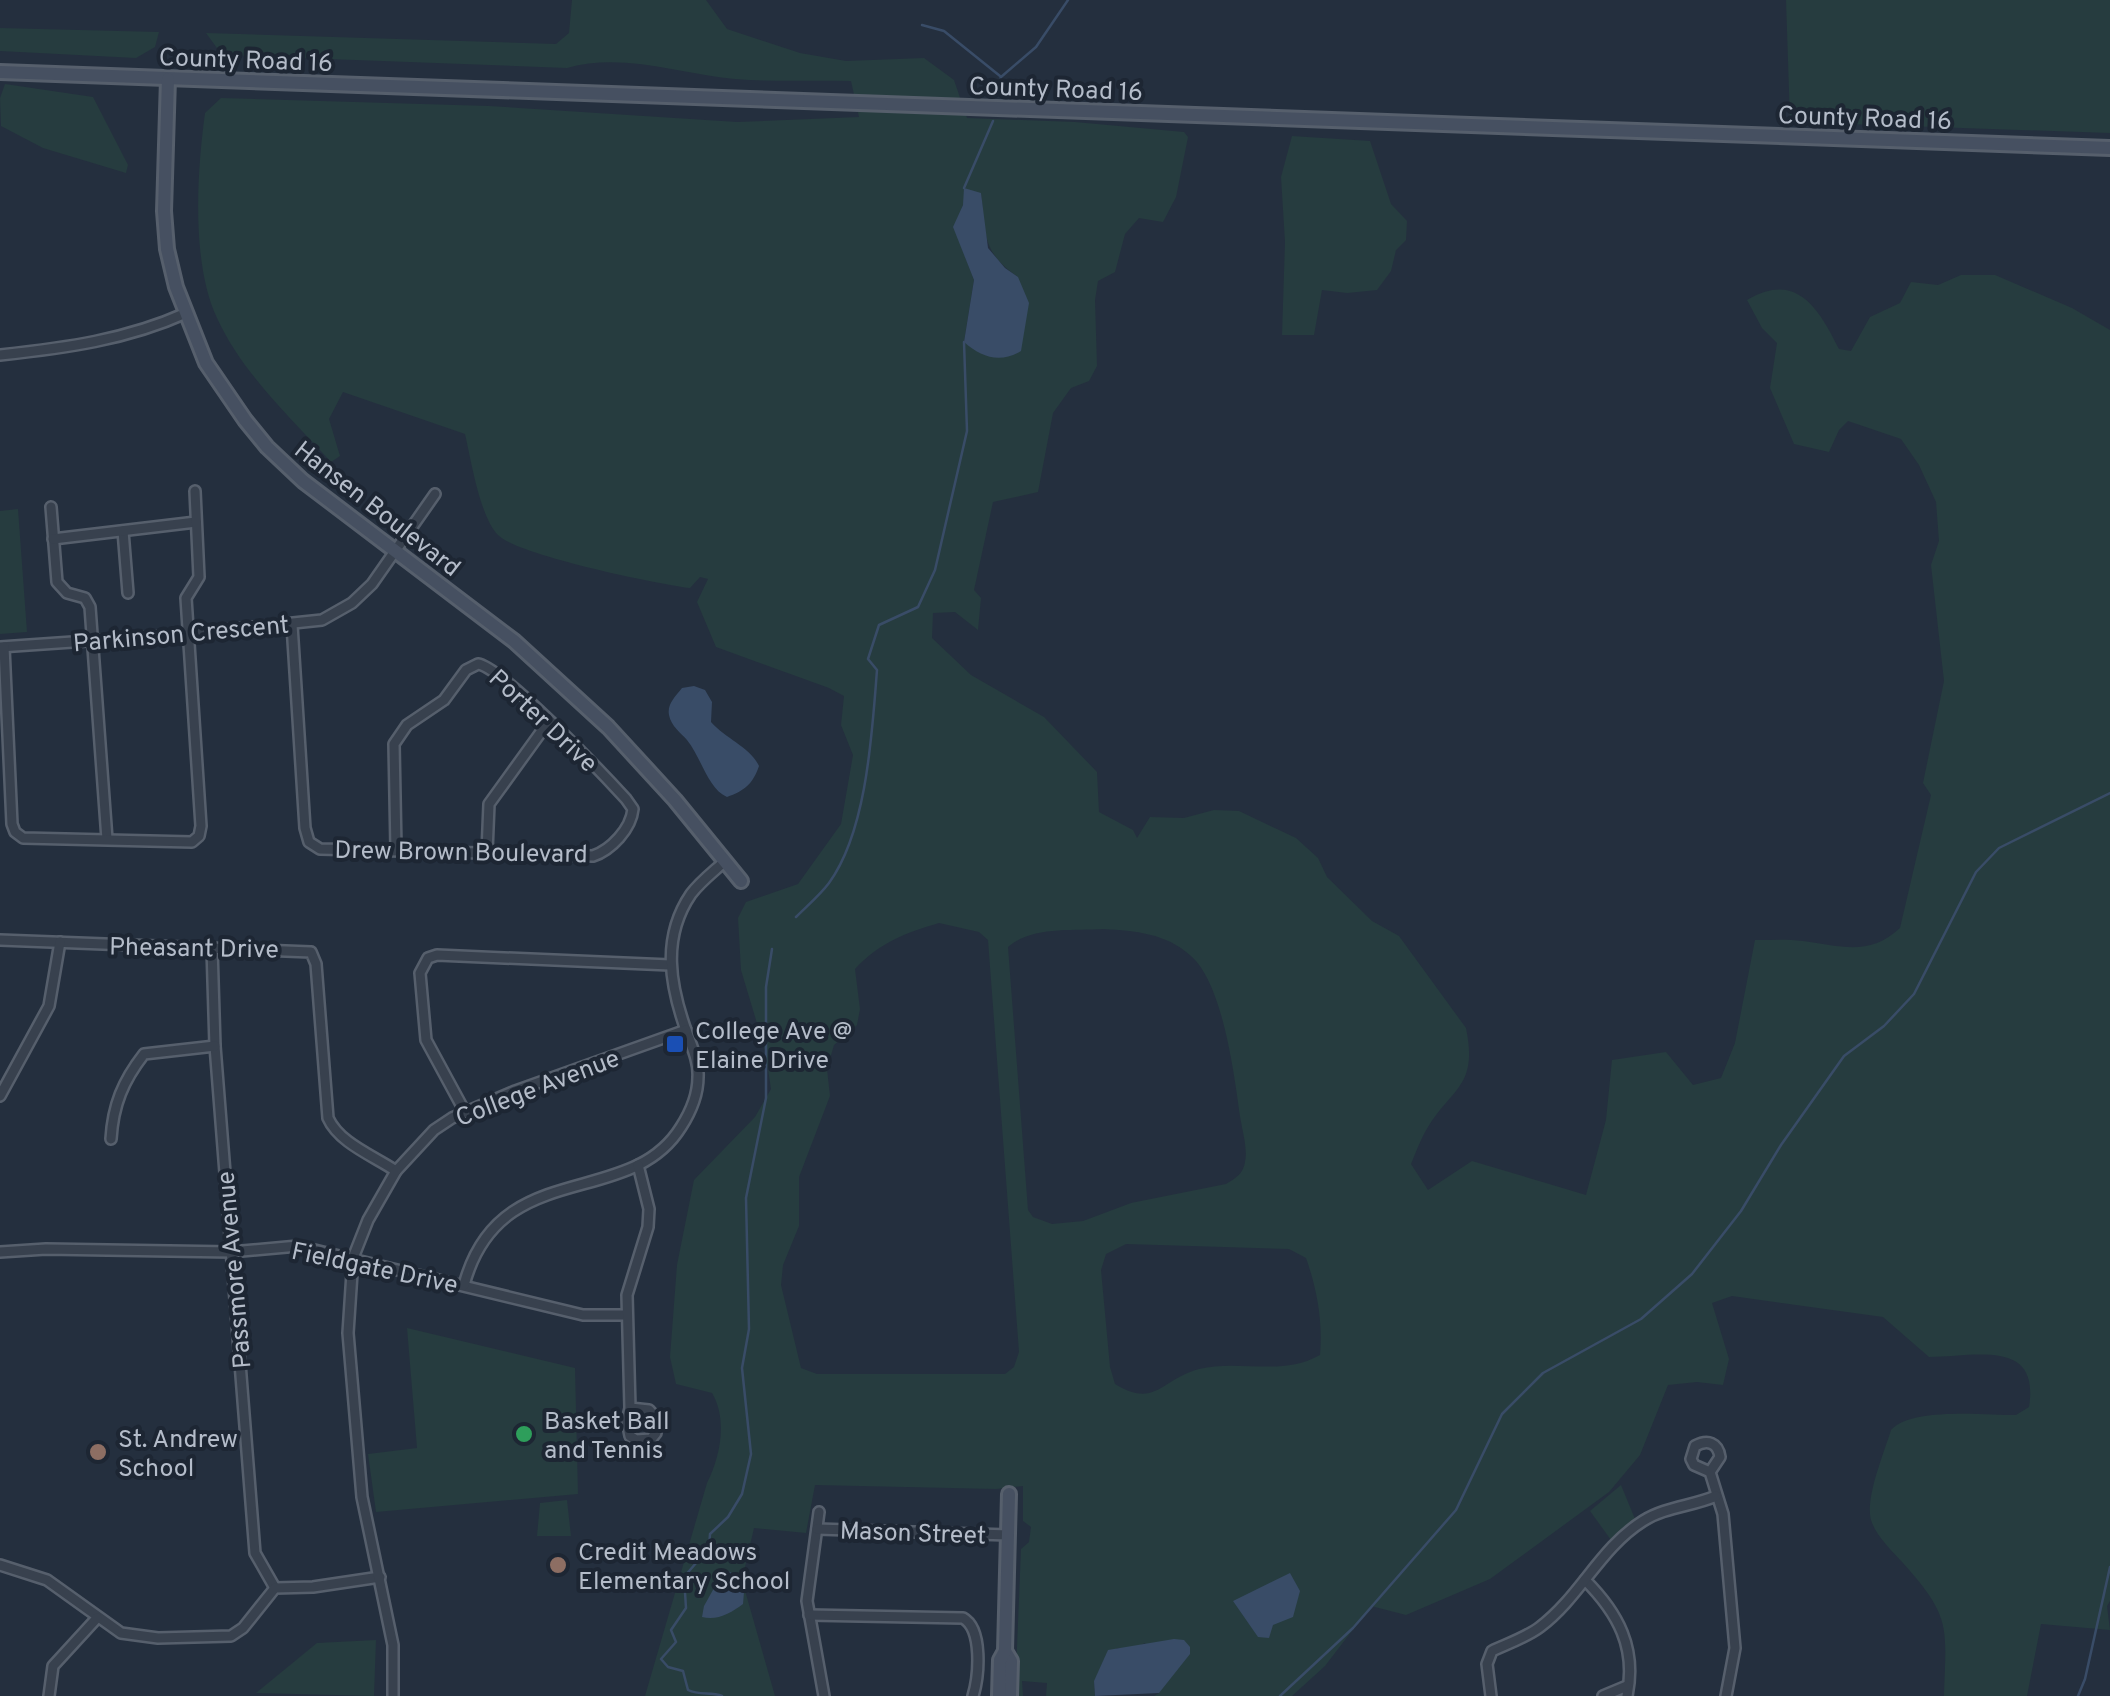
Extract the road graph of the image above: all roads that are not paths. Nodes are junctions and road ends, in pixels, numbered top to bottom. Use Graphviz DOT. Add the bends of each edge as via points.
graph roads {
  1 [pos="0,72"];
  2 [pos="168,79"];
  3 [pos="2110,148"];
  4 [pos="186,313"];
  5 [pos="0,355"];
  6 [pos="195,491"];
  7 [pos="435,494"];
  8 [pos="51,507"];
  9 [pos="196,522"];
  10 [pos="122,531"];
  11 [pos="53,539"];
  12 [pos="394,553"];
  13 [pos="128,593"];
  14 [pos="292,625"];
  15 [pos="188,634"];
  16 [pos="92,641"];
  17 [pos="2,647"];
  18 [pos="549,721"];
  19 [pos="633,815"];
  20 [pos="107,838"];
  21 [pos="396,849"];
  22 [pos="487,852"];
  23 [pos="724,862"];
  24 [pos="741,881"];
  25 [pos="0,940"];
  26 [pos="60,942"];
  27 [pos="212,948"];
  28 [pos="670,965"];
  29 [pos="686,1030"];
  30 [pos="216,1046"];
  31 [pos="0,1096"];
  32 [pos="465,1112"];
  33 [pos="111,1139"];
  34 [pos="638,1165"];
  35 [pos="396,1171"];
  36 [pos="0,1252"];
  37 [pos="232,1252"];
  38 [pos="353,1258"];
  39 [pos="464,1285"];
  40 [pos="626,1316"];
  41 [pos="630,1408"];
  42 [pos="1710,1472"];
  43 [pos="1009,1494"];
  44 [pos="1716,1496"];
  45 [pos="819,1512"];
  46 [pos="816,1529"];
  47 [pos="1009,1535"];
  48 [pos="0,1566"];
  49 [pos="380,1577"];
  50 [pos="1585,1580"];
  51 [pos="275,1588"];
  52 [pos="809,1615"];
  53 [pos="97,1618"];
  54 [pos="1004,1651"];
  55 [pos="1629,1684"];
  56 [pos="49,1696"];
  57 [pos="393,1696"];
  58 [pos="824,1696"];
  59 [pos="973,1696"];
  60 [pos="999,1696"];
  61 [pos="1010,1696"];
  62 [pos="1491,1696"];
  63 [pos="1603,1696"];
  64 [pos="1626,1696"];
  65 [pos="1726,1696"];
  1 -- 2 [label="main road, County Road 16"];
  2 -- 3 [label="main road, County Road 16"];
  2 -- 4 [label="main road, Hansen Boulevard" via="167,250"];
  4 -- 5 [label="street" via="119,338"];
  4 -- 12 [label="main road, Hansen Boulevard" via="206,363 267,447"];
  6 -- 9 [label="street"];
  7 -- 12 [label="street, Parkinson Crescent"];
  8 -- 11 [label="street"];
  9 -- 10 [label="street"];
  9 -- 15 [label="street" via="199,576 186,598"];
  10 -- 11 [label="street"];
  10 -- 13 [label="street"];
  11 -- 16 [label="street" via="56,582 88,602"];
  12 -- 14 [label="street, Parkinson Crescent" via="352,603 322,620"];
  12 -- 23 [label="main road, Hansen Boulevard" via="514,641 608,727"];
  14 -- 15 [label="street, Parkinson Crescent"];
  14 -- 21 [label="street, Drew Brown Boulevard" via="309,842 320,849"];
  15 -- 16 [label="street, Parkinson Crescent"];
  15 -- 20 [label="street" via="200,836 192,842"];
  16 -- 17 [label="street, Parkinson Crescent"];
  16 -- 20 [label="street"];
  17 -- 20 [label="street" via="16,832 23,838"];
  18 -- 19 [label="street, Porter Drive" via="632,805"];
  18 -- 21 [label="street, Porter Drive" via="486,665 466,670 444,700 407,725 394,744"];
  18 -- 22 [label="street" via="490,804"];
  19 -- 22 [label="street, Drew Brown Boulevard" via="610,848 593,856"];
  21 -- 22 [label="street, Drew Brown Boulevard"];
  23 -- 24 [label="main road, Hansen Boulevard"];
  23 -- 28 [label="street" via="693,891 678,918"];
  25 -- 26 [label="street, Pheasant Drive"];
  26 -- 27 [label="street, Pheasant Drive"];
  26 -- 31 [label="street" via="49,1006"];
  27 -- 30 [label="street, Passmore Avenue"];
  27 -- 35 [label="street, Pheasant Drive" via="304,950 314,956 332,1129"];
  28 -- 29 [label="street"];
  28 -- 32 [label="street" via="436,955 425,960 420,973 426,1040"];
  29 -- 32 [label="street, College Avenue"];
  29 -- 34 [label="street" via="698,1064 690,1110 668,1145"];
  30 -- 33 [label="street" via="144,1054 112,1111"];
  30 -- 37 [label="street, Passmore Avenue"];
  32 -- 35 [label="street, College Avenue" via="434,1130"];
  34 -- 39 [label="street" via="525,1203 486,1234"];
  34 -- 40 [label="street" via="650,1209 628,1284"];
  35 -- 38 [label="street, College Avenue"];
  36 -- 37 [label="street, Fieldgate Drive"];
  37 -- 38 [label="street, Fieldgate Drive" via="298,1246"];
  37 -- 51 [label="street, Passmore Avenue" via="255,1554"];
  38 -- 39 [label="street, Fieldgate Drive"];
  38 -- 49 [label="street, College Avenue" via="348,1333 356,1454"];
  39 -- 40 [label="street, Fieldgate Drive" via="583,1315"];
  40 -- 41 [label="street"];
  42 -- 44 [label="street"];
  43 -- 47 [label="main road"];
  44 -- 50 [label="street" via="1644,1520"];
  44 -- 65 [label="street" via="1735,1648"];
  45 -- 46 [label="street"];
  46 -- 47 [label="street, Mason Street"];
  46 -- 52 [label="street"];
  47 -- 54 [label="main road"];
  48 -- 53 [label="street" via="47,1580"];
  49 -- 51 [label="street"];
  49 -- 57 [label="street, College Avenue" via="393,1645"];
  50 -- 55 [label="street" via="1626,1638"];
  50 -- 62 [label="street" via="1538,1629 1492,1651"];
  51 -- 53 [label="street" via="237,1634 220,1638 138,1636"];
  52 -- 58 [label="street"];
  52 -- 59 [label="street" via="963,1618 977,1637"];
  53 -- 56 [label="street" via="53,1666"];
  54 -- 60 [label="main road"];
  54 -- 61 [label="main road" via="1011,1661"];
  55 -- 63 [label="street"];
  55 -- 64 [label="street"];
}
